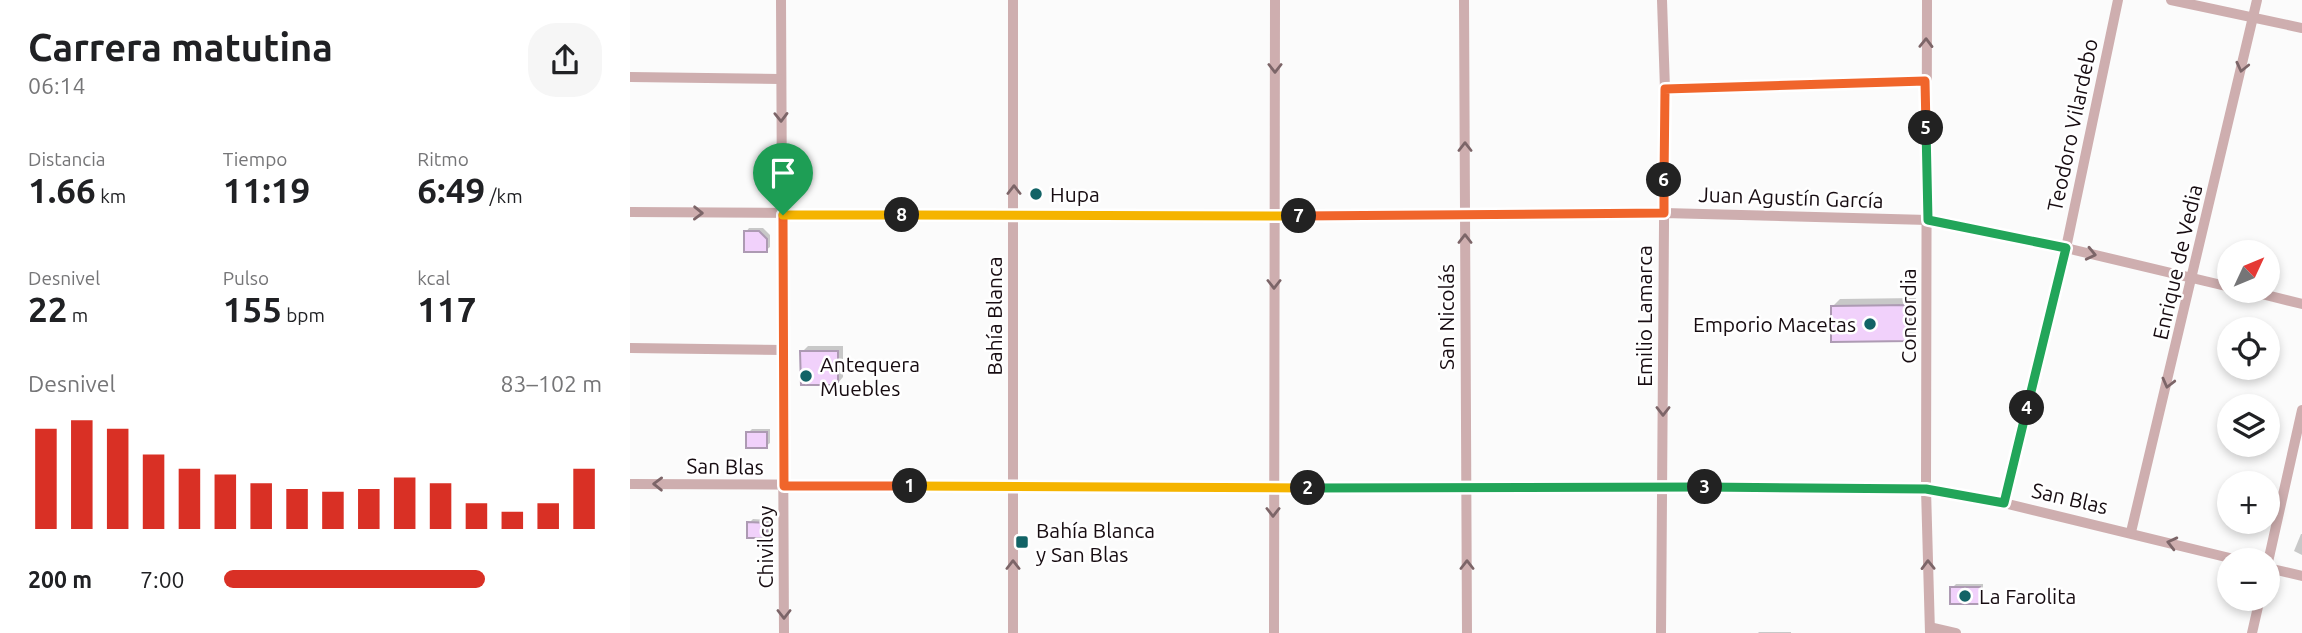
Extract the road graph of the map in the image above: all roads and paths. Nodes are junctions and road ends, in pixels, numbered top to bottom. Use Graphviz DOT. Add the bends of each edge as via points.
graph roads {
  1 [pos="781,0"];
  2 [pos="1013,0"];
  3 [pos="1275,0"];
  4 [pos="1464,0"];
  5 [pos="1662,0"];
  6 [pos="1927,0"];
  7 [pos="2118,0"];
  8 [pos="2171,0"];
  9 [pos="2257,0"];
  10 [pos="2253,18"];
  11 [pos="2302,28"];
  12 [pos="630,76"];
  13 [pos="780,79"];
  14 [pos="1925,81"];
  15 [pos="1665,89"];
  16 [pos="630,212"];
  17 [pos="1664,213"];
  18 [pos="783,215"];
  19 [pos="1465,215"];
  20 [pos="1014,216"];
  21 [pos="1275,216"];
  22 [pos="1928,220"];
  23 [pos="2066,248"];
  24 [pos="2194,278"];
  25 [pos="2217,283"];
  26 [pos="2280,298"];
  27 [pos="2302,304"];
  28 [pos="630,348"];
  29 [pos="784,350"];
  30 [pos="2302,410"];
  31 [pos="630,484"];
  32 [pos="784,486"];
  33 [pos="1013,487"];
  34 [pos="1662,487"];
  35 [pos="1273,488"];
  36 [pos="1467,488"];
  37 [pos="1926,489"];
  38 [pos="2004,503"];
  39 [pos="2131,533"];
  40 [pos="2271,548"];
  41 [pos="2217,555"];
  42 [pos="2280,571"];
  43 [pos="2302,576"];
  44 [pos="2257,611"];
  45 [pos="1930,630"];
  46 [pos="784,633"];
  47 [pos="1013,633"];
  48 [pos="1274,633"];
  49 [pos="1467,633"];
  50 [pos="1661,633"];
  51 [pos="1956,633"];
  52 [pos="2252,633"];
  1 -- 13 [label="street, Chivilcoy"];
  20 -- 2 [label="street, Bahía Blanca, one-way"];
  3 -- 21 [label="street, one-way"];
  19 -- 4 [label="street, San Nicolás, one-way"];
  5 -- 15 [label="street, Emilio Lamarca"];
  14 -- 6 [label="street, Concordia, one-way"];
  7 -- 23 [label="street, Teodoro Vilardebo"];
  8 -- 10 [label="street"];
  9 -- 10 [label="street, Enrique de Vedia"];
  10 -- 11 [label="street"];
  10 -- 24 [label="street, Enrique de Vedia, one-way"];
  12 -- 13 [label="street"];
  13 -- 18 [label="street, Chivilcoy, one-way"];
  14 -- 15 [label="street"];
  14 -- 22 [label="street, Concordia"];
  15 -- 17 [label="street, Emilio Lamarca"];
  16 -- 18 [label="street, Juan Agustín García, one-way"];
  17 -- 19 [label="street, Juan Agustín García"];
  17 -- 22 [label="street, Juan Agustín García"];
  17 -- 34 [label="street, Emilio Lamarca, one-way"];
  18 -- 20 [label="street, Juan Agustín García"];
  18 -- 29 [label="street, Chivilcoy"];
  19 -- 21 [label="street, Juan Agustín García"];
  36 -- 19 [label="street, San Nicolás, one-way"];
  20 -- 21 [label="street, Juan Agustín García"];
  20 -- 33 [label="street, Bahía Blanca"];
  21 -- 35 [label="street, one-way"];
  22 -- 23 [label="street, Juan Agustín García"];
  22 -- 37 [label="street, Concordia"];
  23 -- 24 [label="street, Juan Agustín García, one-way"];
  23 -- 38 [label="street, Teodoro Vilardebo"];
  24 -- 25 [label="street, Juan Agustín García"];
  24 -- 39 [label="street, Enrique de Vedia, one-way"];
  26 -- 27 [label="street"];
  28 -- 29 [label="street"];
  29 -- 32 [label="street, Chivilcoy"];
  30 -- 40 [label="street"];
  32 -- 31 [label="street, San Blas, one-way"];
  32 -- 33 [label="street, San Blas"];
  32 -- 46 [label="street, Chivilcoy, one-way"];
  33 -- 35 [label="street, San Blas"];
  47 -- 33 [label="street, Bahía Blanca, one-way"];
  34 -- 36 [label="street, San Blas"];
  34 -- 37 [label="street, San Blas"];
  34 -- 50 [label="street, Emilio Lamarca"];
  35 -- 36 [label="street, San Blas"];
  35 -- 48 [label="street, one-way"];
  49 -- 36 [label="street, San Nicolás, one-way"];
  37 -- 38 [label="street, San Blas"];
  45 -- 37 [label="street, Concordia, one-way"];
  38 -- 39 [label="street, San Blas"];
  41 -- 39 [label="street, San Blas, one-way"];
  42 -- 43 [label="street"];
  44 -- 52 [label="street"];
  45 -- 51 [label="street"];
}
